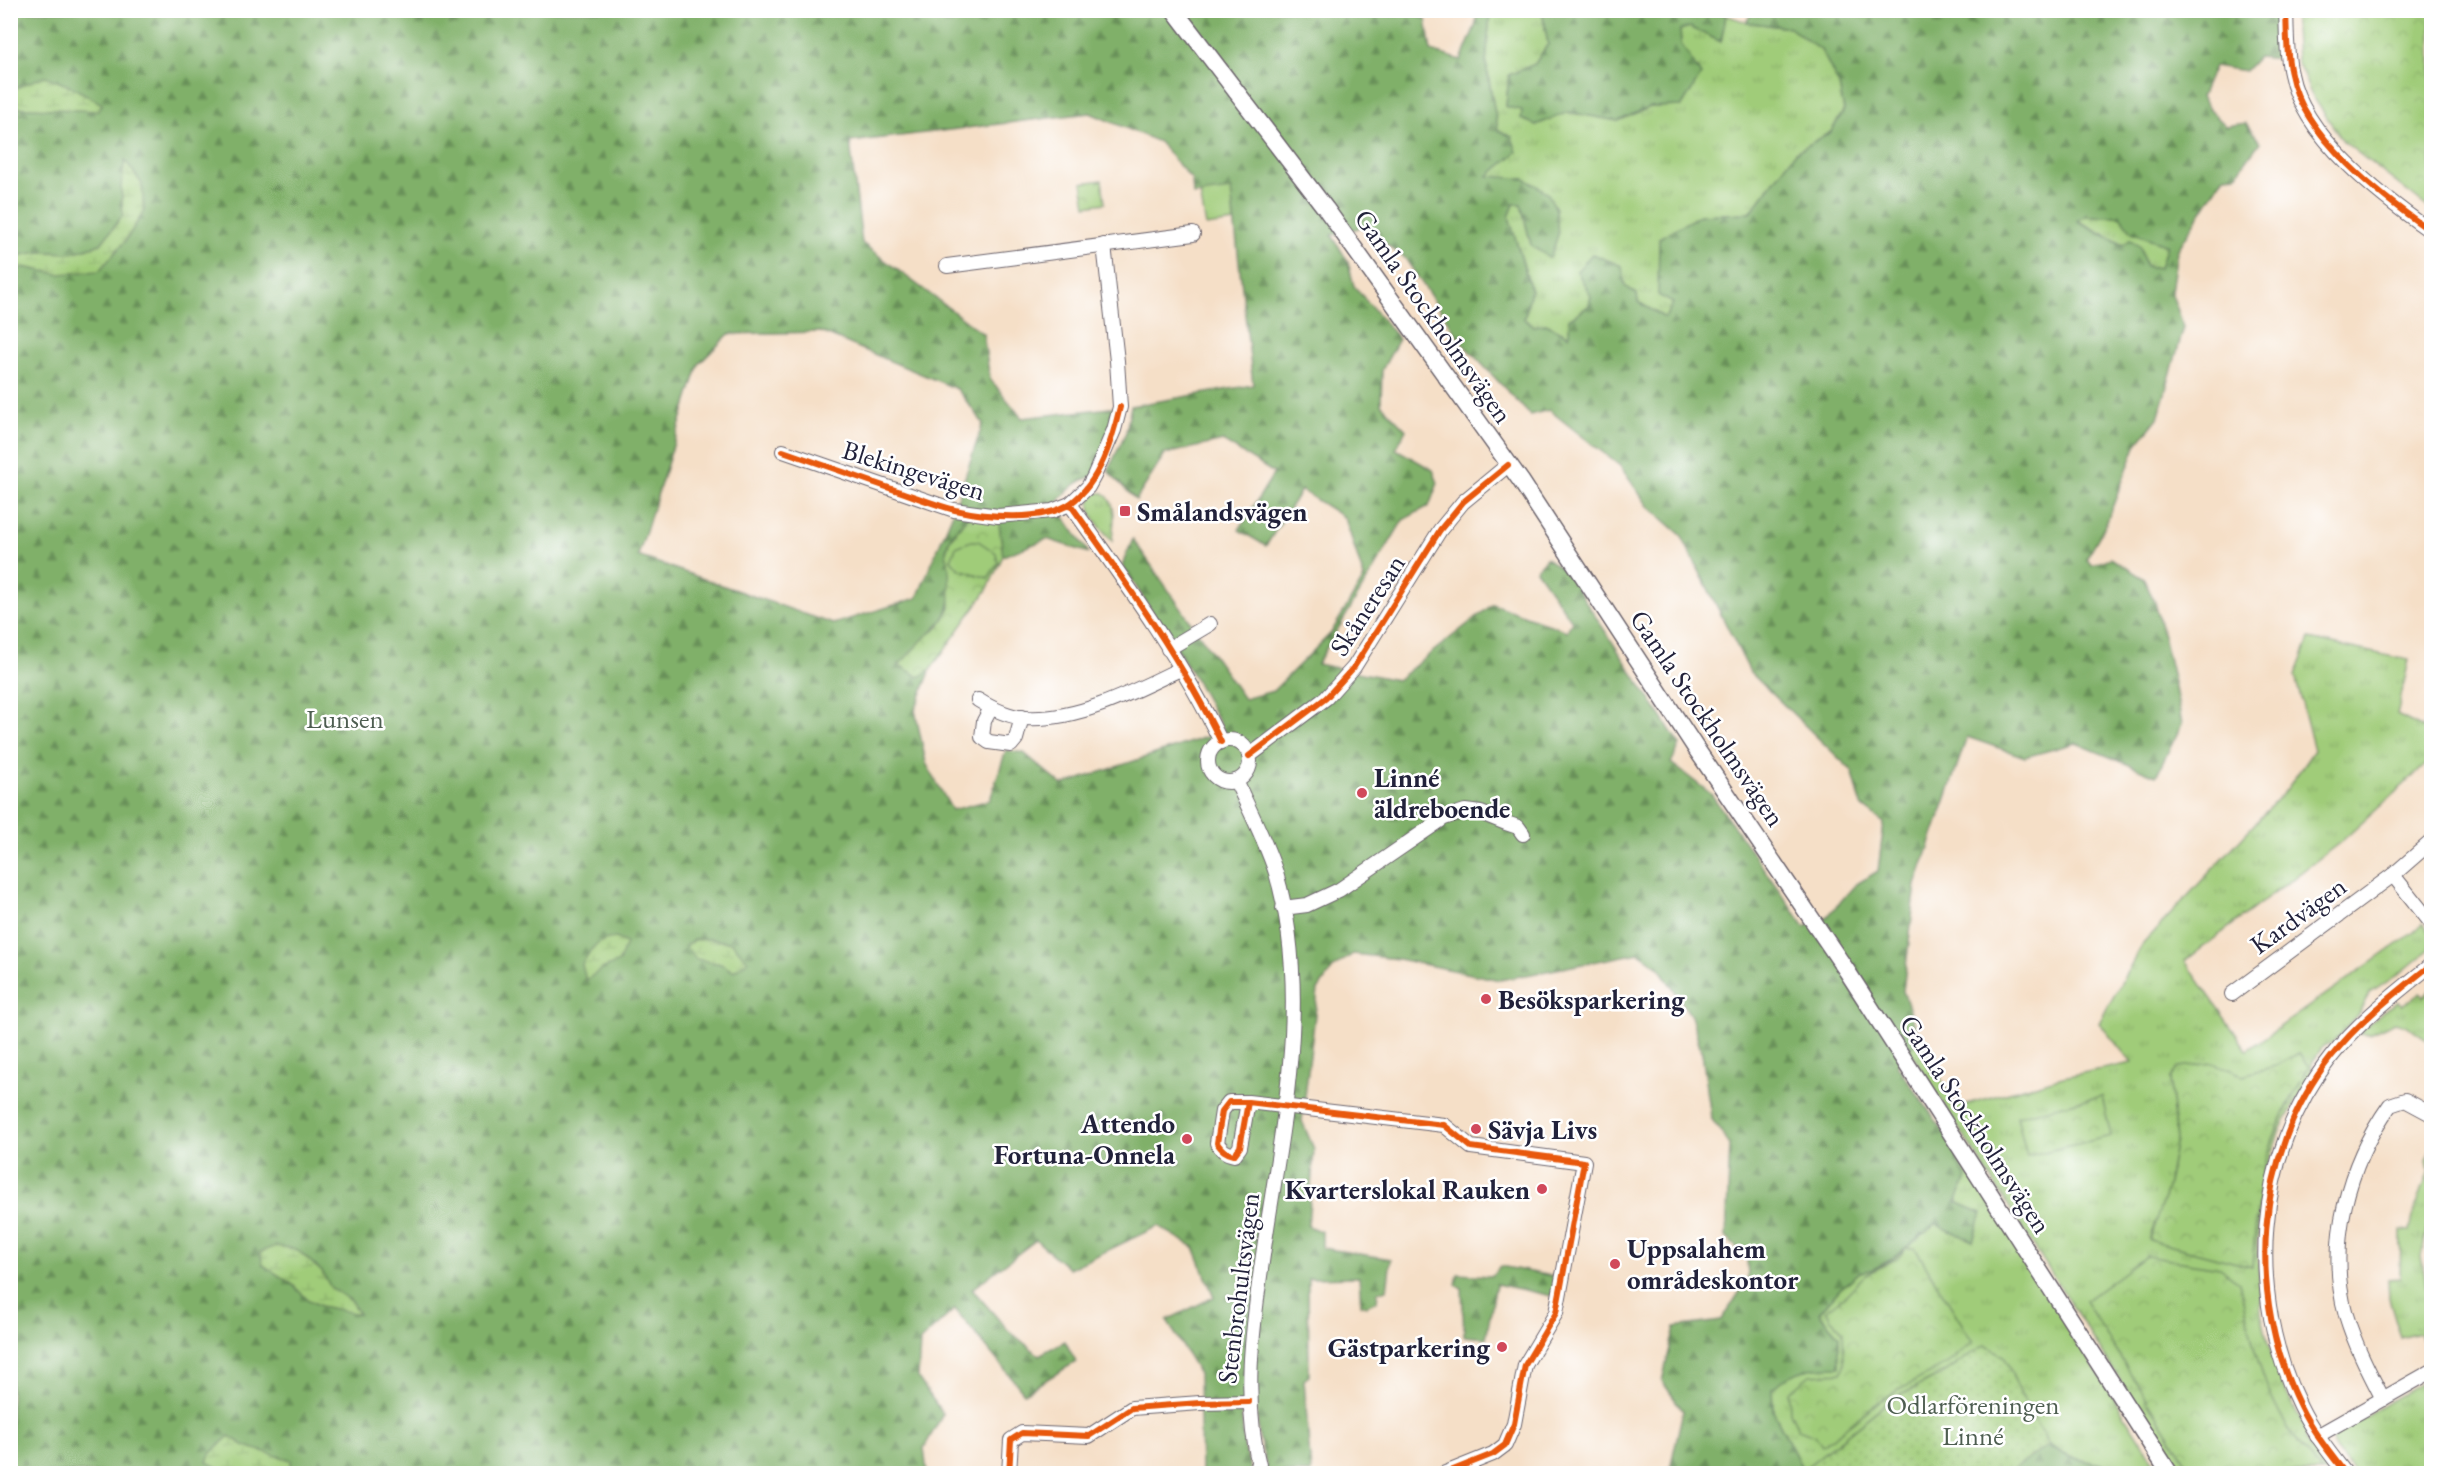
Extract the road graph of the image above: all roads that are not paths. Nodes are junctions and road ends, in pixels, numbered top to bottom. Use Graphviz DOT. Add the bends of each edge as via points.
graph roads {
  1 [pos="1174,10"];
  2 [pos="2286,10"];
  3 [pos="2432,232"];
  4 [pos="1193,234"];
  5 [pos="1104,245"];
  6 [pos="946,266"];
  7 [pos="783,451"];
  8 [pos="1508,465"];
  9 [pos="1070,504"];
  10 [pos="1210,624"];
  11 [pos="1168,649"];
  12 [pos="1180,669"];
  13 [pos="978,700"];
  14 [pos="992,708"];
  15 [pos="1022,717"];
  16 [pos="1221,742"];
  17 [pos="1249,756"];
  18 [pos="1236,781"];
  19 [pos="1523,834"];
  20 [pos="2432,841"];
  21 [pos="2394,875"];
  22 [pos="1283,908"];
  23 [pos="2432,924"];
  24 [pos="2432,964"];
  25 [pos="2232,994"];
  26 [pos="1248,1102"];
  27 [pos="1286,1108"];
  28 [pos="2431,1114"];
  29 [pos="2432,1371"];
  30 [pos="2383,1400"];
  31 [pos="1249,1402"];
  32 [pos="2318,1437"];
  33 [pos="1010,1473"];
  34 [pos="1261,1473"];
  35 [pos="1443,1473"];
  36 [pos="2170,1473"];
  37 [pos="2346,1473"];
  1 -- 8 [label="main road, Gamla Stockholmsvägen" via="1326,209"];
  2 -- 3 [label="street" via="2291,75 2295,91 2313,121 2372,187"];
  4 -- 5 [label="street"];
  5 -- 6 [label="street"];
  5 -- 9 [label="street" via="1120,407 1094,476"];
  7 -- 9 [label="street, Blekingevägen" via="954,510 998,516 1052,511"];
  8 -- 17 [label="street, Skåneresan" via="1463,502 1440,530 1354,668 1326,698"];
  8 -- 36 [label="main road, Gamla Stockholmsvägen" via="1847,971"];
  9 -- 11 [label="street"];
  10 -- 11 [label="street"];
  11 -- 12 [label="street"];
  12 -- 15 [label="street" via="1126,695 1065,714"];
  12 -- 16 [label="street"];
  13 -- 14 [label="street"];
  14 -- 15 [label="street"];
  14 -- 15 [label="street" via="984,721 982,737 989,742 1011,745"];
  16 -- 17 [label="street" via="1239,743"];
  16 -- 18 [label="street" via="1207,758 1209,770 1220,781"];
  17 -- 18 [label="street" via="1247,772"];
  18 -- 22 [label="street, Stenbrohultsvägen" via="1276,873"];
  19 -- 22 [label="street" via="1518,827 1465,811 1444,819 1339,890 1307,905"];
  20 -- 21 [label="street, Kardvägen"];
  21 -- 23 [label="street"];
  21 -- 25 [label="street, Kardvägen"];
  22 -- 27 [label="street, Stenbrohultsvägen" via="1292,974"];
  24 -- 32 [label="street" via="2377,1008 2330,1057 2293,1121 2280,1155 2265,1219 2266,1291 2287,1379"];
  26 -- 27 [label="street"];
  27 -- 31 [label="street, Stenbrohultsvägen" via="1257,1298"];
  27 -- 35 [label="street" via="1444,1125 1471,1147 1584,1162 1556,1313 1525,1365 1506,1445"];
  28 -- 30 [label="street" via="2405,1100 2390,1105 2363,1152 2345,1202 2339,1255 2346,1313 2355,1343"];
  29 -- 30 [label="street"];
  30 -- 32 [label="street"];
  31 -- 33 [label="street" via="1132,1408 1089,1436 1022,1433 1011,1440"];
  31 -- 34 [label="street, Stenbrohultsvägen" via="1252,1441"];
  32 -- 37 [label="street"];
}
